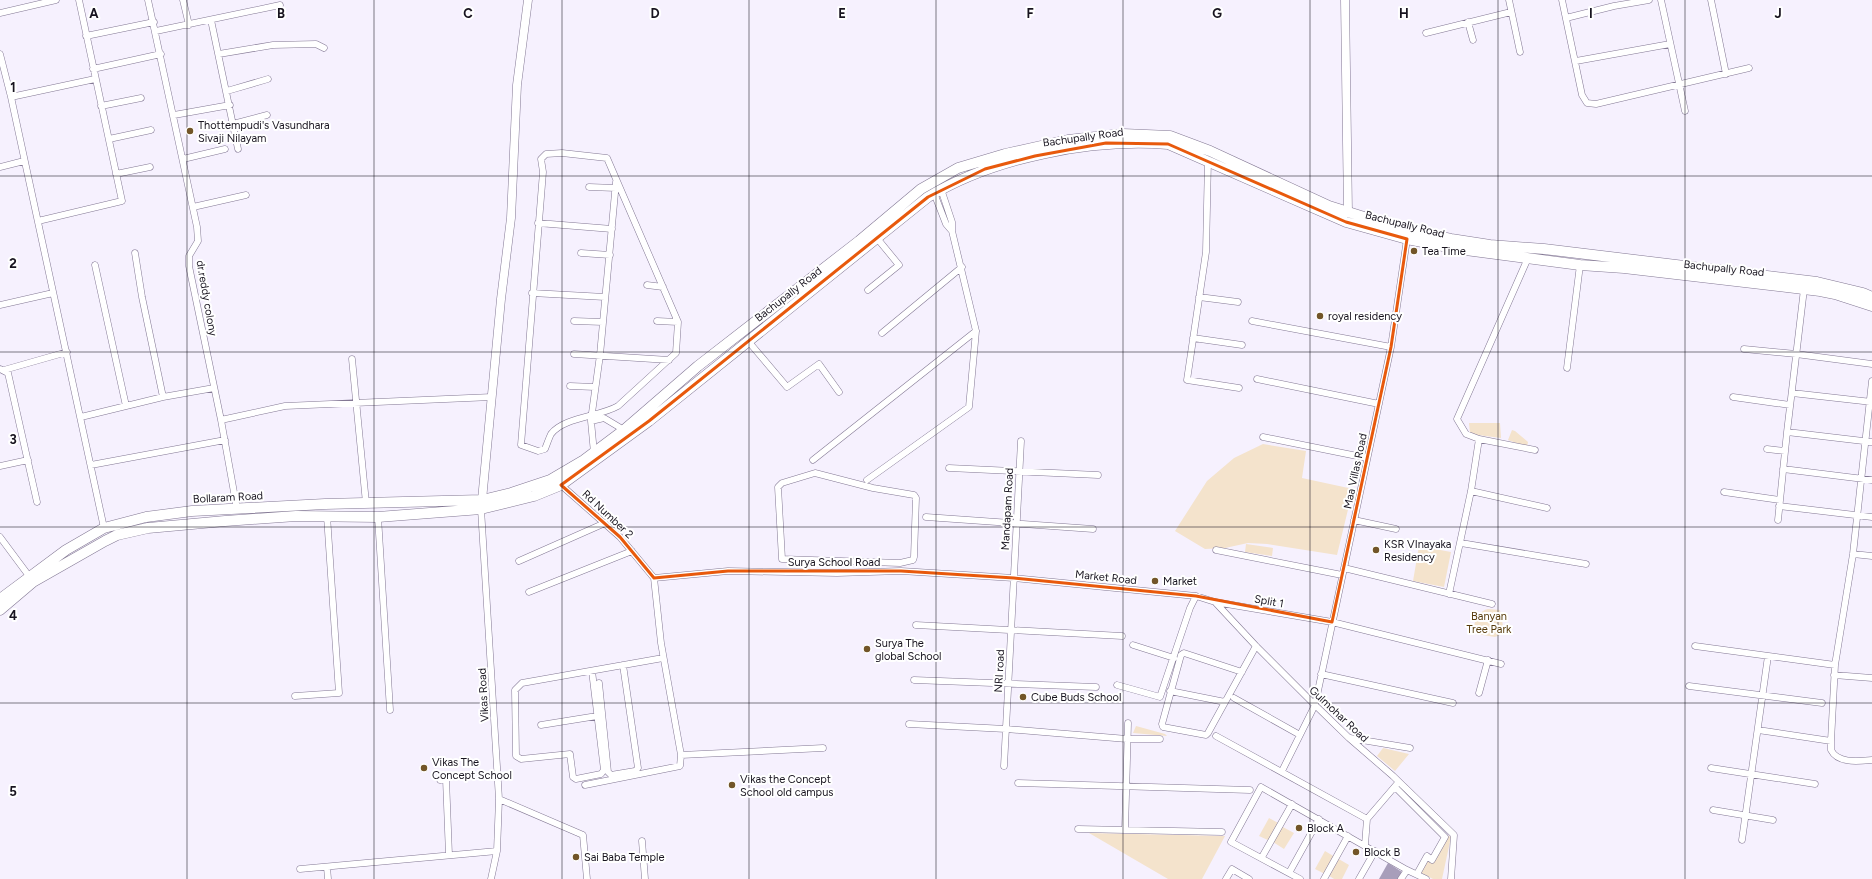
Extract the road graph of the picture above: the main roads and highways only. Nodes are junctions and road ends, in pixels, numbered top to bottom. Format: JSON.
{"nodes":[{"id":1,"x":1872,"y":297,"type":"edge"},
{"id":2,"x":1872,"y":306,"type":"edge"},
{"id":3,"x":660,"y":405,"type":"junction"},
{"id":4,"x":481,"y":504,"type":"junction"},
{"id":5,"x":0,"y":599,"type":"edge"},
{"id":6,"x":0,"y":610,"type":"edge"}],
"edges":[{"from":1,"to":3,"type":"main road","name":"Bachupally Road"},
{"from":2,"to":3,"type":"main road","name":"Bachupally Road"},
{"from":3,"to":4,"type":"main road","name":"Bachupally Road"},
{"from":3,"to":4,"type":"main road","name":"Bachupally Road"},
{"from":4,"to":5,"type":"main road","name":"Bollaram Road"},
{"from":4,"to":6,"type":"main road"}]}
